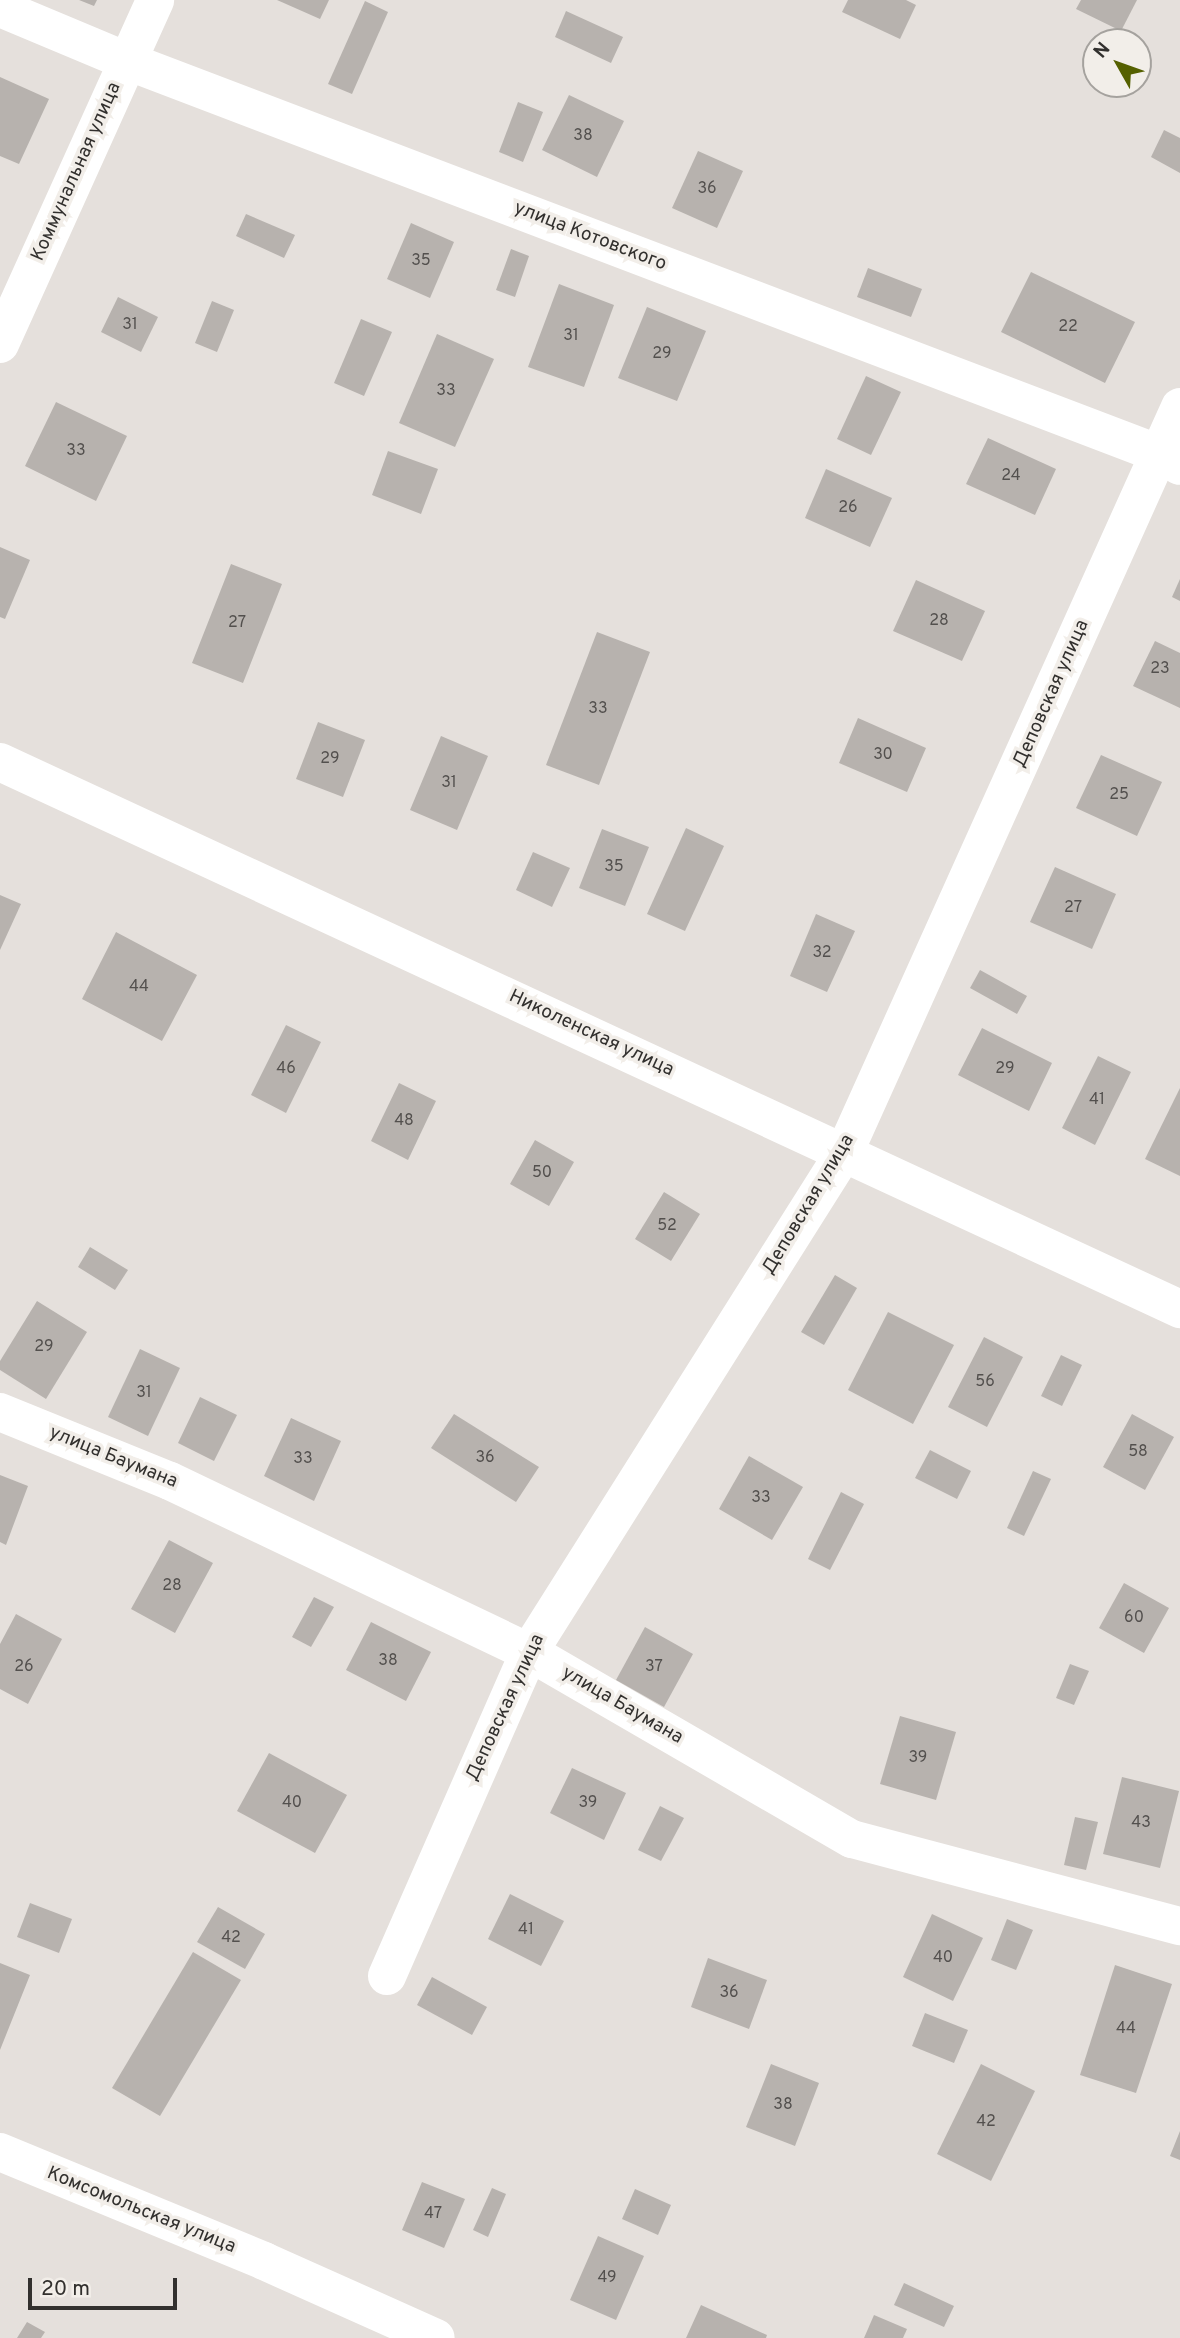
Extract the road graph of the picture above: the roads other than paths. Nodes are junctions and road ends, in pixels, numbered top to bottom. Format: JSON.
{"nodes":[{"id":1,"x":155,"y":0,"type":"edge"},
{"id":2,"x":0,"y":8,"type":"edge"},
{"id":3,"x":127,"y":61,"type":"junction"},
{"id":4,"x":0,"y":344,"type":"edge"},
{"id":5,"x":1180,"y":407,"type":"edge"},
{"id":6,"x":1170,"y":460,"type":"edge"},
{"id":7,"x":0,"y":762,"type":"edge"},
{"id":8,"x":845,"y":1151,"type":"junction"},
{"id":9,"x":1180,"y":1309,"type":"edge"},
{"id":10,"x":0,"y":1412,"type":"edge"},
{"id":11,"x":528,"y":1652,"type":"junction"},
{"id":12,"x":1180,"y":1926,"type":"edge"},
{"id":13,"x":387,"y":1976,"type":"dead end"},
{"id":14,"x":0,"y":2152,"type":"edge"},
{"id":15,"x":436,"y":2338,"type":"edge"}],
"edges":[{"from":1,"to":3,"type":"street","name":"Коммунальная улица"},
{"from":2,"to":3,"type":"street","name":"улица Котовского"},
{"from":3,"to":4,"type":"street","name":"Коммунальная улица"},
{"from":3,"to":6,"type":"street","name":"улица Котовского"},
{"from":5,"to":6,"type":"street","name":"Деповская улица"},
{"from":6,"to":8,"type":"street","name":"Деповская улица"},
{"from":7,"to":8,"type":"street","name":"Николенская улица"},
{"from":8,"to":9,"type":"street","name":"Николенская улица"},
{"from":8,"to":11,"type":"street","name":"Деповская улица"},
{"from":10,"to":11,"type":"street","name":"улица Баумана"},
{"from":11,"to":12,"type":"street","name":"улица Баумана"},
{"from":11,"to":13,"type":"street","name":"Деповская улица"},
{"from":14,"to":15,"type":"street","name":"Комсомольская улица"}]}
